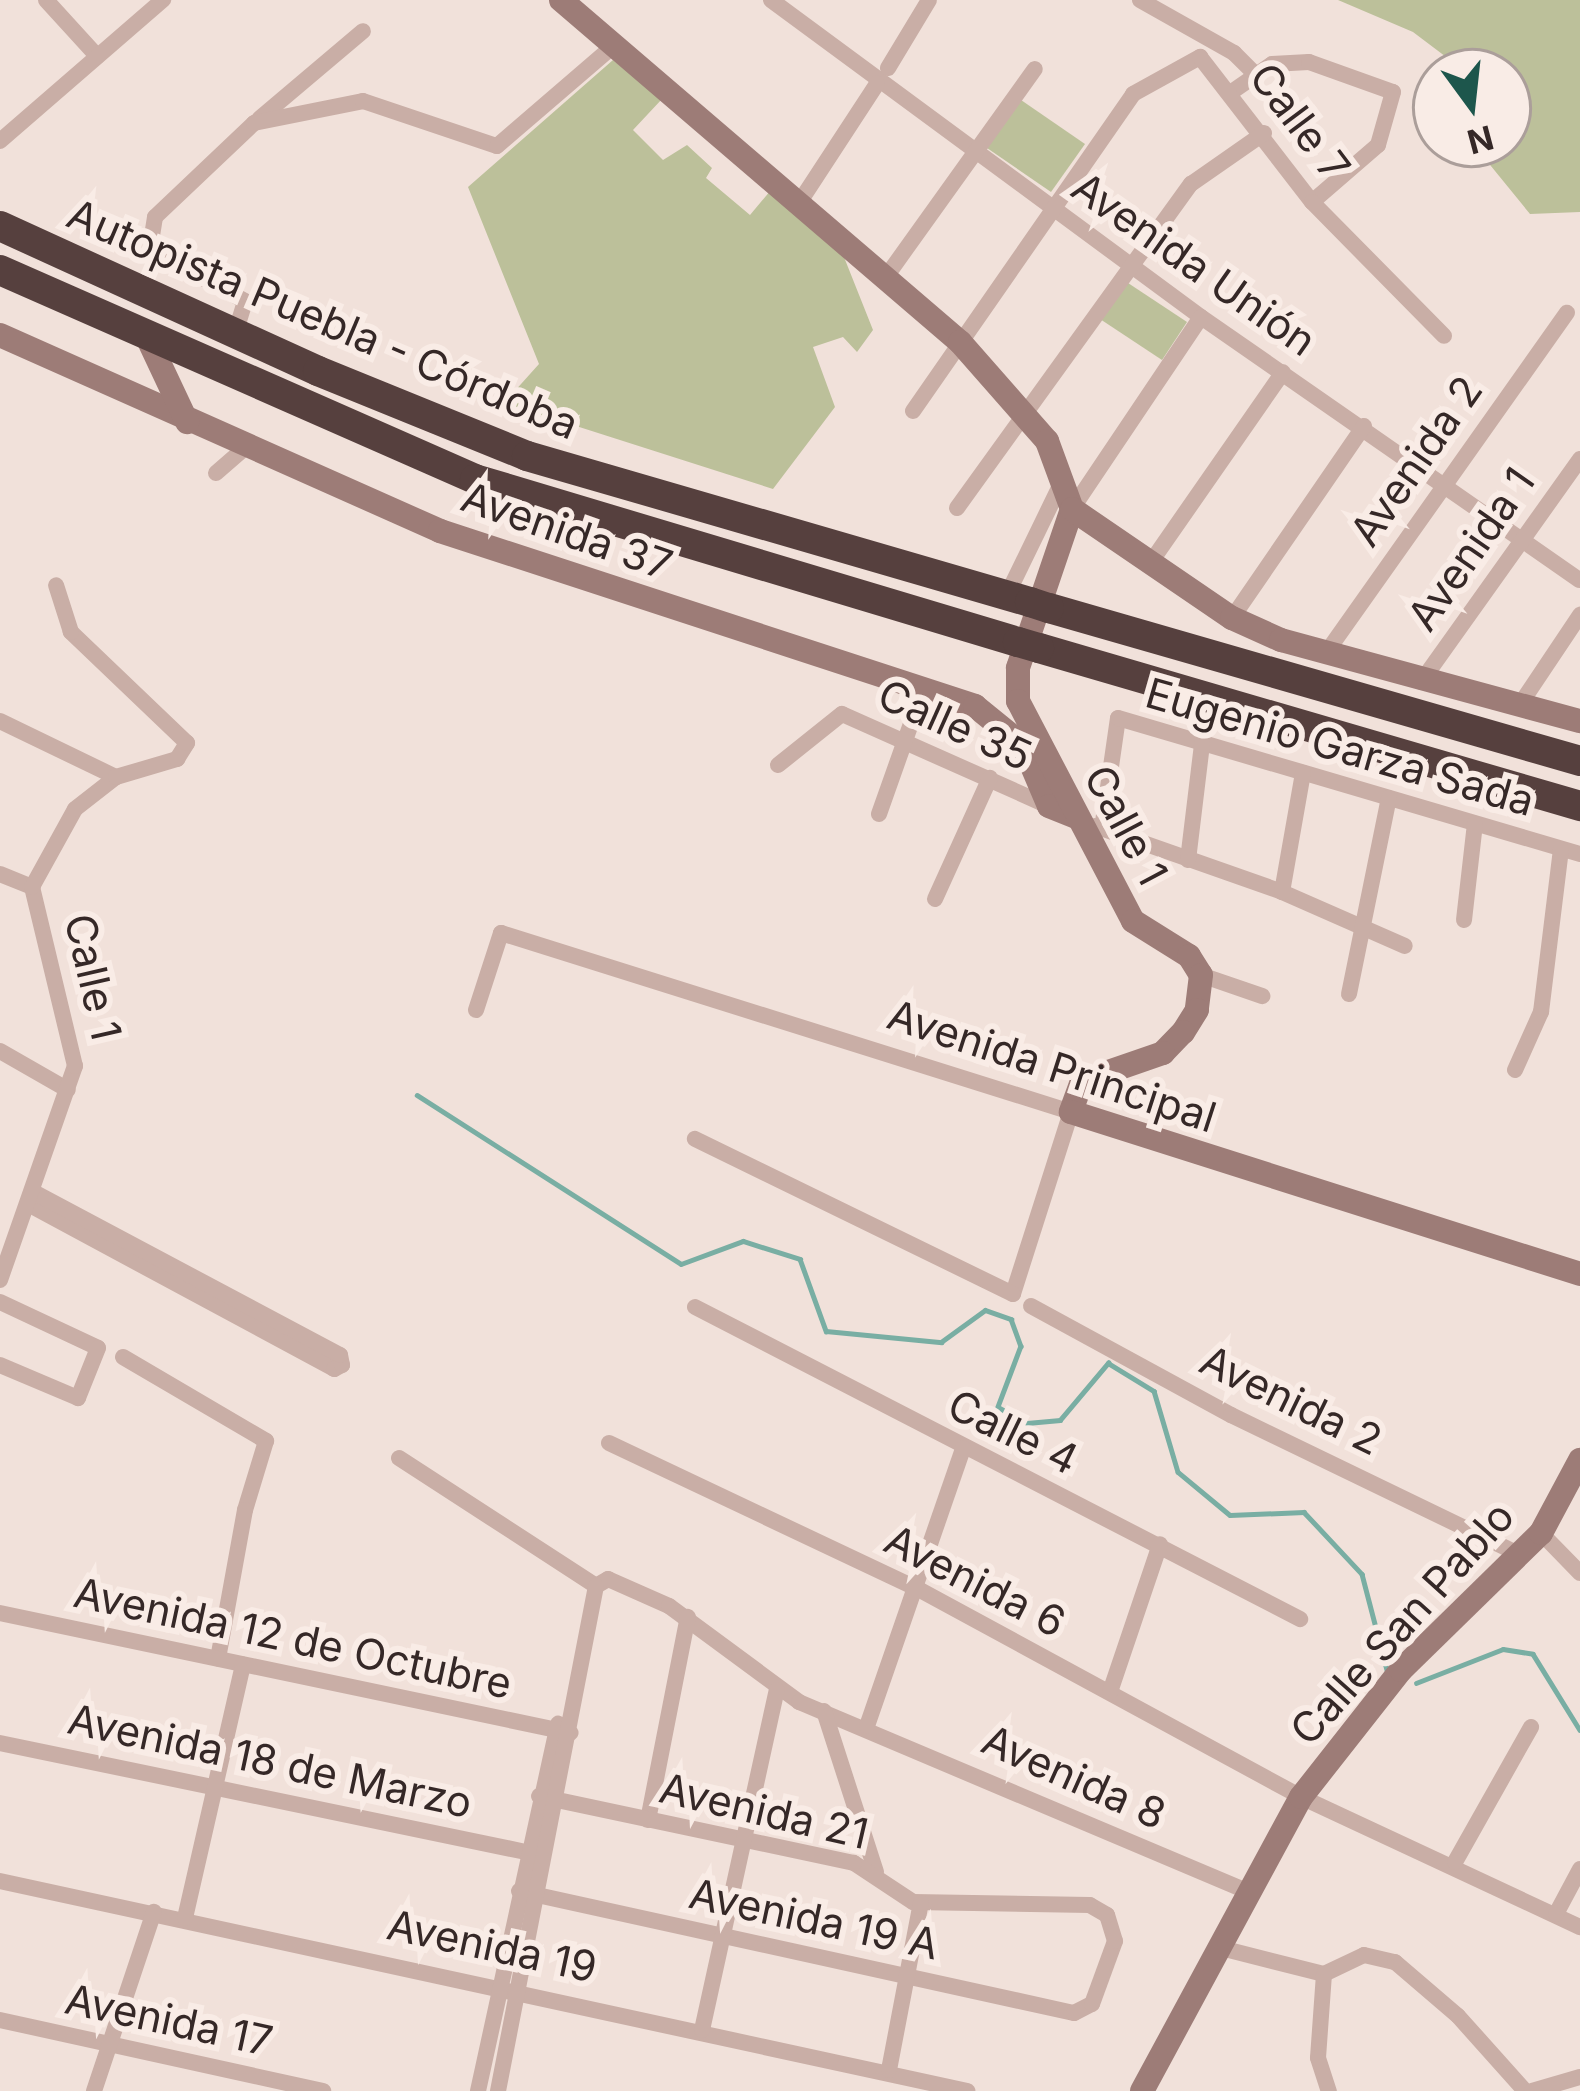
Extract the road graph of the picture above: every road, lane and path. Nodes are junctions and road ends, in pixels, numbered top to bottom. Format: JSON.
{"nodes":[{"id":1,"x":46,"y":0,"type":"edge"},
{"id":2,"x":163,"y":0,"type":"edge"},
{"id":3,"x":561,"y":0,"type":"edge"},
{"id":4,"x":771,"y":0,"type":"edge"},
{"id":5,"x":928,"y":0,"type":"edge"},
{"id":6,"x":1140,"y":0,"type":"edge"},
{"id":7,"x":363,"y":31,"type":"dead end"},
{"id":8,"x":613,"y":47,"type":"junction"},
{"id":9,"x":97,"y":56,"type":"junction"},
{"id":10,"x":888,"y":68,"type":"dead end"},
{"id":11,"x":1035,"y":69,"type":"dead end"},
{"id":12,"x":1256,"y":75,"type":"junction"},
{"id":13,"x":877,"y":84,"type":"junction"},
{"id":14,"x":1233,"y":92,"type":"junction"},
{"id":15,"x":254,"y":123,"type":"junction"},
{"id":16,"x":1264,"y":133,"type":"junction"},
{"id":17,"x":0,"y":141,"type":"edge"},
{"id":18,"x":976,"y":154,"type":"junction"},
{"id":19,"x":802,"y":200,"type":"junction"},
{"id":20,"x":1312,"y":202,"type":"junction"},
{"id":21,"x":1051,"y":208,"type":"junction"},
{"id":22,"x":0,"y":226,"type":"edge"},
{"id":23,"x":1127,"y":263,"type":"junction"},
{"id":24,"x":0,"y":270,"type":"edge"},
{"id":25,"x":888,"y":274,"type":"junction"},
{"id":26,"x":1568,"y":313,"type":"dead end"},
{"id":27,"x":1201,"y":317,"type":"junction"},
{"id":28,"x":235,"y":334,"type":"junction"},
{"id":29,"x":0,"y":335,"type":"edge"},
{"id":30,"x":1444,"y":336,"type":"dead end"},
{"id":31,"x":148,"y":339,"type":"junction"},
{"id":32,"x":960,"y":342,"type":"junction"},
{"id":33,"x":1283,"y":372,"type":"junction"},
{"id":34,"x":913,"y":411,"type":"dead end"},
{"id":35,"x":1026,"y":413,"type":"junction"},
{"id":36,"x":187,"y":422,"type":"junction"},
{"id":37,"x":1364,"y":426,"type":"junction"},
{"id":38,"x":246,"y":447,"type":"junction"},
{"id":39,"x":1580,"y":459,"type":"edge"},
{"id":40,"x":216,"y":473,"type":"dead end"},
{"id":41,"x":1444,"y":480,"type":"junction"},
{"id":42,"x":1061,"y":484,"type":"junction"},
{"id":43,"x":957,"y":508,"type":"dead end"},
{"id":44,"x":1072,"y":509,"type":"junction"},
{"id":45,"x":1522,"y":537,"type":"junction"},
{"id":46,"x":1150,"y":562,"type":"junction"},
{"id":47,"x":1580,"y":580,"type":"edge"},
{"id":48,"x":56,"y":585,"type":"dead end"},
{"id":49,"x":1029,"y":602,"type":"junction"},
{"id":50,"x":1580,"y":615,"type":"edge"},
{"id":51,"x":1232,"y":618,"type":"junction"},
{"id":52,"x":1326,"y":653,"type":"junction"},
{"id":53,"x":1421,"y":682,"type":"junction"},
{"id":54,"x":923,"y":690,"type":"junction"},
{"id":55,"x":1519,"y":706,"type":"junction"},
{"id":56,"x":0,"y":721,"type":"edge"},
{"id":57,"x":1580,"y":721,"type":"edge"},
{"id":58,"x":904,"y":740,"type":"junction"},
{"id":59,"x":1202,"y":744,"type":"junction"},
{"id":60,"x":1580,"y":761,"type":"edge"},
{"id":61,"x":778,"y":766,"type":"dead end"},
{"id":62,"x":1303,"y":773,"type":"junction"},
{"id":63,"x":116,"y":777,"type":"junction"},
{"id":64,"x":990,"y":778,"type":"junction"},
{"id":65,"x":1388,"y":798,"type":"junction"},
{"id":66,"x":1049,"y":806,"type":"junction"},
{"id":67,"x":1580,"y":806,"type":"edge"},
{"id":68,"x":879,"y":814,"type":"dead end"},
{"id":69,"x":1078,"y":818,"type":"junction"},
{"id":70,"x":1475,"y":824,"type":"junction"},
{"id":71,"x":1102,"y":829,"type":"junction"},
{"id":72,"x":1571,"y":851,"type":"edge"},
{"id":73,"x":1188,"y":860,"type":"junction"},
{"id":74,"x":0,"y":874,"type":"edge"},
{"id":75,"x":32,"y":887,"type":"junction"},
{"id":76,"x":1282,"y":892,"type":"junction"},
{"id":77,"x":935,"y":899,"type":"dead end"},
{"id":78,"x":1464,"y":920,"type":"dead end"},
{"id":79,"x":1359,"y":928,"type":"junction"},
{"id":80,"x":1405,"y":946,"type":"dead end"},
{"id":81,"x":1195,"y":966,"type":"junction"},
{"id":82,"x":1349,"y":994,"type":"dead end"},
{"id":83,"x":1262,"y":996,"type":"dead end"},
{"id":84,"x":476,"y":1010,"type":"dead end"},
{"id":85,"x":0,"y":1051,"type":"edge"},
{"id":86,"x":1515,"y":1070,"type":"dead end"},
{"id":87,"x":68,"y":1090,"type":"junction"},
{"id":88,"x":1071,"y":1112,"type":"junction"},
{"id":89,"x":694,"y":1139,"type":"dead end"},
{"id":90,"x":31,"y":1198,"type":"junction"},
{"id":91,"x":2,"y":1267,"type":"edge"},
{"id":92,"x":1580,"y":1274,"type":"edge"},
{"id":93,"x":0,"y":1302,"type":"edge"},
{"id":94,"x":1031,"y":1306,"type":"dead end"},
{"id":95,"x":695,"y":1307,"type":"dead end"},
{"id":96,"x":123,"y":1357,"type":"dead end"},
{"id":97,"x":0,"y":1365,"type":"edge"},
{"id":98,"x":609,"y":1443,"type":"dead end"},
{"id":99,"x":962,"y":1448,"type":"junction"},
{"id":100,"x":400,"y":1458,"type":"dead end"},
{"id":101,"x":1580,"y":1460,"type":"edge"},
{"id":102,"x":1541,"y":1533,"type":"junction"},
{"id":103,"x":1160,"y":1544,"type":"junction"},
{"id":104,"x":1521,"y":1556,"type":"junction"},
{"id":105,"x":1580,"y":1573,"type":"edge"},
{"id":106,"x":596,"y":1586,"type":"junction"},
{"id":107,"x":920,"y":1591,"type":"junction"},
{"id":108,"x":0,"y":1613,"type":"edge"},
{"id":109,"x":688,"y":1617,"type":"junction"},
{"id":110,"x":1300,"y":1619,"type":"dead end"},
{"id":111,"x":218,"y":1659,"type":"junction"},
{"id":112,"x":243,"y":1665,"type":"junction"},
{"id":113,"x":776,"y":1690,"type":"junction"},
{"id":114,"x":1110,"y":1692,"type":"junction"},
{"id":115,"x":824,"y":1711,"type":"junction"},
{"id":116,"x":867,"y":1726,"type":"junction"},
{"id":117,"x":1531,"y":1726,"type":"dead end"},
{"id":118,"x":563,"y":1731,"type":"junction"},
{"id":119,"x":0,"y":1743,"type":"edge"},
{"id":120,"x":216,"y":1784,"type":"junction"},
{"id":121,"x":1301,"y":1797,"type":"junction"},
{"id":122,"x":547,"y":1798,"type":"junction"},
{"id":123,"x":648,"y":1820,"type":"junction"},
{"id":124,"x":740,"y":1840,"type":"junction"},
{"id":125,"x":526,"y":1852,"type":"junction"},
{"id":126,"x":1455,"y":1862,"type":"junction"},
{"id":127,"x":1580,"y":1869,"type":"edge"},
{"id":128,"x":876,"y":1871,"type":"junction"},
{"id":129,"x":0,"y":1881,"type":"edge"},
{"id":130,"x":528,"y":1893,"type":"junction"},
{"id":131,"x":1252,"y":1893,"type":"junction"},
{"id":132,"x":921,"y":1903,"type":"junction"},
{"id":133,"x":154,"y":1912,"type":"junction"},
{"id":134,"x":1556,"y":1914,"type":"junction"},
{"id":135,"x":185,"y":1918,"type":"junction"},
{"id":136,"x":1580,"y":1927,"type":"edge"},
{"id":137,"x":722,"y":1936,"type":"junction"},
{"id":138,"x":1221,"y":1948,"type":"junction"},
{"id":139,"x":1324,"y":1974,"type":"junction"},
{"id":140,"x":909,"y":1976,"type":"junction"},
{"id":141,"x":509,"y":1986,"type":"junction"},
{"id":142,"x":0,"y":2020,"type":"edge"},
{"id":143,"x":702,"y":2030,"type":"junction"},
{"id":144,"x":110,"y":2042,"type":"junction"},
{"id":145,"x":889,"y":2070,"type":"junction"},
{"id":146,"x":1580,"y":2078,"type":"edge"},
{"id":147,"x":947,"y":2088,"type":"edge"},
{"id":148,"x":94,"y":2091,"type":"edge"},
{"id":149,"x":323,"y":2091,"type":"edge"},
{"id":150,"x":478,"y":2091,"type":"edge"},
{"id":151,"x":498,"y":2091,"type":"edge"},
{"id":152,"x":967,"y":2091,"type":"edge"},
{"id":153,"x":1142,"y":2091,"type":"edge"},
{"id":154,"x":1329,"y":2091,"type":"edge"},
{"id":155,"x":1528,"y":2091,"type":"edge"}],
"edges":[{"from":1,"to":9,"type":"street"},
{"from":2,"to":9,"type":"street"},
{"from":3,"to":8,"type":"street"},
{"from":4,"to":13,"type":"street","name":"Avenida Unión"},
{"from":5,"to":10,"type":"street"},
{"from":6,"to":12,"type":"street"},
{"from":7,"to":15,"type":"street"},
{"from":8,"to":15,"type":"street"},
{"from":8,"to":19,"type":"street"},
{"from":9,"to":17,"type":"street"},
{"from":11,"to":18,"type":"street"},
{"from":12,"to":14,"type":"street"},
{"from":12,"to":20,"type":"street"},
{"from":13,"to":18,"type":"street","name":"Avenida Unión"},
{"from":13,"to":19,"type":"street"},
{"from":14,"to":16,"type":"street","name":"Calle 7"},
{"from":14,"to":21,"type":"street","name":"Calle 7"},
{"from":15,"to":28,"type":"street"},
{"from":16,"to":20,"type":"street","name":"Calle 7"},
{"from":16,"to":23,"type":"street"},
{"from":18,"to":21,"type":"street","name":"Avenida Unión"},
{"from":18,"to":25,"type":"street"},
{"from":19,"to":25,"type":"street"},
{"from":20,"to":30,"type":"street","name":"Calle 7"},
{"from":21,"to":23,"type":"street","name":"Avenida Unión"},
{"from":21,"to":32,"type":"street"},
{"from":22,"to":28,"type":"highway","name":"Autopista Puebla - Córdoba"},
{"from":23,"to":27,"type":"street","name":"Avenida Unión"},
{"from":23,"to":35,"type":"street"},
{"from":24,"to":31,"type":"highway","name":"Autopista Puebla - Córdoba"},
{"from":25,"to":32,"type":"street"},
{"from":26,"to":41,"type":"street","name":"Avenida 2"},
{"from":27,"to":33,"type":"street","name":"Avenida Unión"},
{"from":27,"to":44,"type":"street"},
{"from":28,"to":49,"type":"highway","name":"Autopista Puebla - Córdoba"},
{"from":29,"to":36,"type":"street","name":"Avenida 37"},
{"from":31,"to":36,"type":"street"},
{"from":31,"to":67,"type":"highway","name":"Autopista Puebla - Córdoba"},
{"from":32,"to":34,"type":"street"},
{"from":32,"to":35,"type":"street"},
{"from":33,"to":37,"type":"street","name":"Avenida Unión"},
{"from":33,"to":46,"type":"street"},
{"from":35,"to":42,"type":"street"},
{"from":35,"to":43,"type":"street"},
{"from":36,"to":38,"type":"street","name":"Avenida 37"},
{"from":37,"to":41,"type":"street","name":"Avenida Unión"},
{"from":37,"to":51,"type":"street"},
{"from":38,"to":40,"type":"street"},
{"from":38,"to":54,"type":"street","name":"Avenida 37"},
{"from":39,"to":45,"type":"street","name":"Avenida 1"},
{"from":41,"to":45,"type":"street","name":"Avenida Unión"},
{"from":41,"to":52,"type":"street","name":"Avenida 2"},
{"from":42,"to":44,"type":"street"},
{"from":42,"to":49,"type":"street"},
{"from":44,"to":46,"type":"street"},
{"from":44,"to":69,"type":"street","name":"Calle 1"},
{"from":45,"to":47,"type":"street","name":"Avenida Unión"},
{"from":45,"to":53,"type":"street","name":"Avenida 1"},
{"from":46,"to":51,"type":"street"},
{"from":48,"to":63,"type":"street","name":"Calle 1"},
{"from":49,"to":60,"type":"highway","name":"Autopista Puebla - Córdoba"},
{"from":50,"to":55,"type":"street"},
{"from":51,"to":52,"type":"street"},
{"from":52,"to":53,"type":"street"},
{"from":53,"to":55,"type":"street"},
{"from":54,"to":58,"type":"street"},
{"from":54,"to":66,"type":"street","name":"Avenida 37"},
{"from":55,"to":57,"type":"street"},
{"from":56,"to":63,"type":"street"},
{"from":58,"to":61,"type":"street","name":"Calle 35"},
{"from":58,"to":64,"type":"street","name":"Calle 35"},
{"from":58,"to":68,"type":"street"},
{"from":59,"to":62,"type":"street","name":"Eugenio Garza Sada"},
{"from":59,"to":71,"type":"street","name":"Eugenio Garza Sada"},
{"from":59,"to":73,"type":"street"},
{"from":62,"to":65,"type":"street","name":"Eugenio Garza Sada"},
{"from":62,"to":76,"type":"street"},
{"from":63,"to":75,"type":"street","name":"Calle 1"},
{"from":64,"to":66,"type":"street","name":"Calle 35"},
{"from":64,"to":77,"type":"street"},
{"from":65,"to":70,"type":"street","name":"Eugenio Garza Sada"},
{"from":65,"to":79,"type":"street"},
{"from":66,"to":69,"type":"street"},
{"from":69,"to":71,"type":"street"},
{"from":69,"to":81,"type":"street","name":"Calle 1"},
{"from":70,"to":72,"type":"street","name":"Eugenio Garza Sada"},
{"from":70,"to":78,"type":"street"},
{"from":71,"to":73,"type":"street"},
{"from":72,"to":86,"type":"street"},
{"from":73,"to":76,"type":"street"},
{"from":74,"to":75,"type":"street"},
{"from":75,"to":87,"type":"street","name":"Calle 1"},
{"from":76,"to":79,"type":"street"},
{"from":79,"to":80,"type":"street"},
{"from":79,"to":82,"type":"street"},
{"from":81,"to":83,"type":"street"},
{"from":81,"to":88,"type":"street"},
{"from":84,"to":88,"type":"street","name":"Avenida Principal"},
{"from":85,"to":87,"type":"street"},
{"from":87,"to":90,"type":"street"},
{"from":88,"to":89,"type":"street"},
{"from":88,"to":92,"type":"street","name":"Avenida Principal"},
{"from":90,"to":90,"type":"street"},
{"from":90,"to":91,"type":"street"},
{"from":93,"to":97,"type":"street"},
{"from":94,"to":104,"type":"street","name":"Avenida 2"},
{"from":95,"to":99,"type":"street","name":"Calle 4"},
{"from":96,"to":111,"type":"street"},
{"from":98,"to":107,"type":"street","name":"Avenida 6"},
{"from":99,"to":103,"type":"street","name":"Calle 4"},
{"from":99,"to":107,"type":"street"},
{"from":100,"to":106,"type":"street"},
{"from":101,"to":102,"type":"street","name":"Calle San Pablo"},
{"from":102,"to":104,"type":"street","name":"Calle San Pablo"},
{"from":102,"to":105,"type":"street"},
{"from":103,"to":110,"type":"street","name":"Calle 4"},
{"from":103,"to":114,"type":"street"},
{"from":104,"to":121,"type":"street","name":"Calle San Pablo"},
{"from":106,"to":109,"type":"street","name":"Avenida 8"},
{"from":106,"to":118,"type":"street"},
{"from":107,"to":114,"type":"street","name":"Avenida 6"},
{"from":107,"to":116,"type":"street"},
{"from":108,"to":111,"type":"street","name":"Avenida 12 de Octubre"},
{"from":109,"to":113,"type":"street","name":"Avenida 8"},
{"from":109,"to":123,"type":"street"},
{"from":111,"to":112,"type":"street","name":"Avenida 12 de Octubre"},
{"from":112,"to":118,"type":"street","name":"Avenida 12 de Octubre"},
{"from":112,"to":120,"type":"street"},
{"from":113,"to":115,"type":"street","name":"Avenida 8"},
{"from":113,"to":124,"type":"street"},
{"from":114,"to":121,"type":"street","name":"Avenida 6"},
{"from":115,"to":116,"type":"street","name":"Avenida 8"},
{"from":115,"to":128,"type":"street"},
{"from":116,"to":131,"type":"street","name":"Avenida 8"},
{"from":117,"to":126,"type":"street"},
{"from":118,"to":122,"type":"street"},
{"from":119,"to":120,"type":"street","name":"Avenida 18 de Marzo"},
{"from":120,"to":125,"type":"street","name":"Avenida 18 de Marzo"},
{"from":120,"to":135,"type":"street"},
{"from":121,"to":126,"type":"street","name":"Avenida 6"},
{"from":121,"to":131,"type":"street","name":"Calle San Pablo"},
{"from":122,"to":123,"type":"street","name":"Avenida 21"},
{"from":122,"to":125,"type":"street"},
{"from":122,"to":130,"type":"street"},
{"from":123,"to":124,"type":"street","name":"Avenida 21"},
{"from":124,"to":128,"type":"street","name":"Avenida 21"},
{"from":124,"to":137,"type":"street"},
{"from":125,"to":130,"type":"street"},
{"from":126,"to":134,"type":"street","name":"Avenida 6"},
{"from":127,"to":134,"type":"street"},
{"from":128,"to":132,"type":"street","name":"Avenida 21"},
{"from":129,"to":133,"type":"street","name":"Avenida 19"},
{"from":130,"to":137,"type":"street","name":"Avenida 19 A"},
{"from":130,"to":141,"type":"street"},
{"from":131,"to":138,"type":"street","name":"Calle San Pablo"},
{"from":132,"to":140,"type":"street"},
{"from":132,"to":140,"type":"street","name":"Avenida 19 A"},
{"from":133,"to":135,"type":"street","name":"Avenida 19"},
{"from":133,"to":144,"type":"street"},
{"from":134,"to":136,"type":"street","name":"Avenida 6"},
{"from":135,"to":141,"type":"street","name":"Avenida 19"},
{"from":137,"to":140,"type":"street","name":"Avenida 19 A"},
{"from":137,"to":143,"type":"street"},
{"from":138,"to":139,"type":"street"},
{"from":138,"to":153,"type":"street","name":"Calle San Pablo"},
{"from":139,"to":154,"type":"street"},
{"from":139,"to":155,"type":"street"},
{"from":140,"to":145,"type":"street"},
{"from":141,"to":143,"type":"street","name":"Avenida 19"},
{"from":141,"to":150,"type":"street"},
{"from":141,"to":151,"type":"street"},
{"from":142,"to":144,"type":"street","name":"Avenida 17"},
{"from":143,"to":145,"type":"street","name":"Avenida 19"},
{"from":144,"to":148,"type":"street"},
{"from":144,"to":149,"type":"street","name":"Avenida 17"},
{"from":145,"to":147,"type":"street","name":"Avenida 19"},
{"from":146,"to":155,"type":"street"},
{"from":147,"to":152,"type":"street","name":"Avenida 19"}]}
